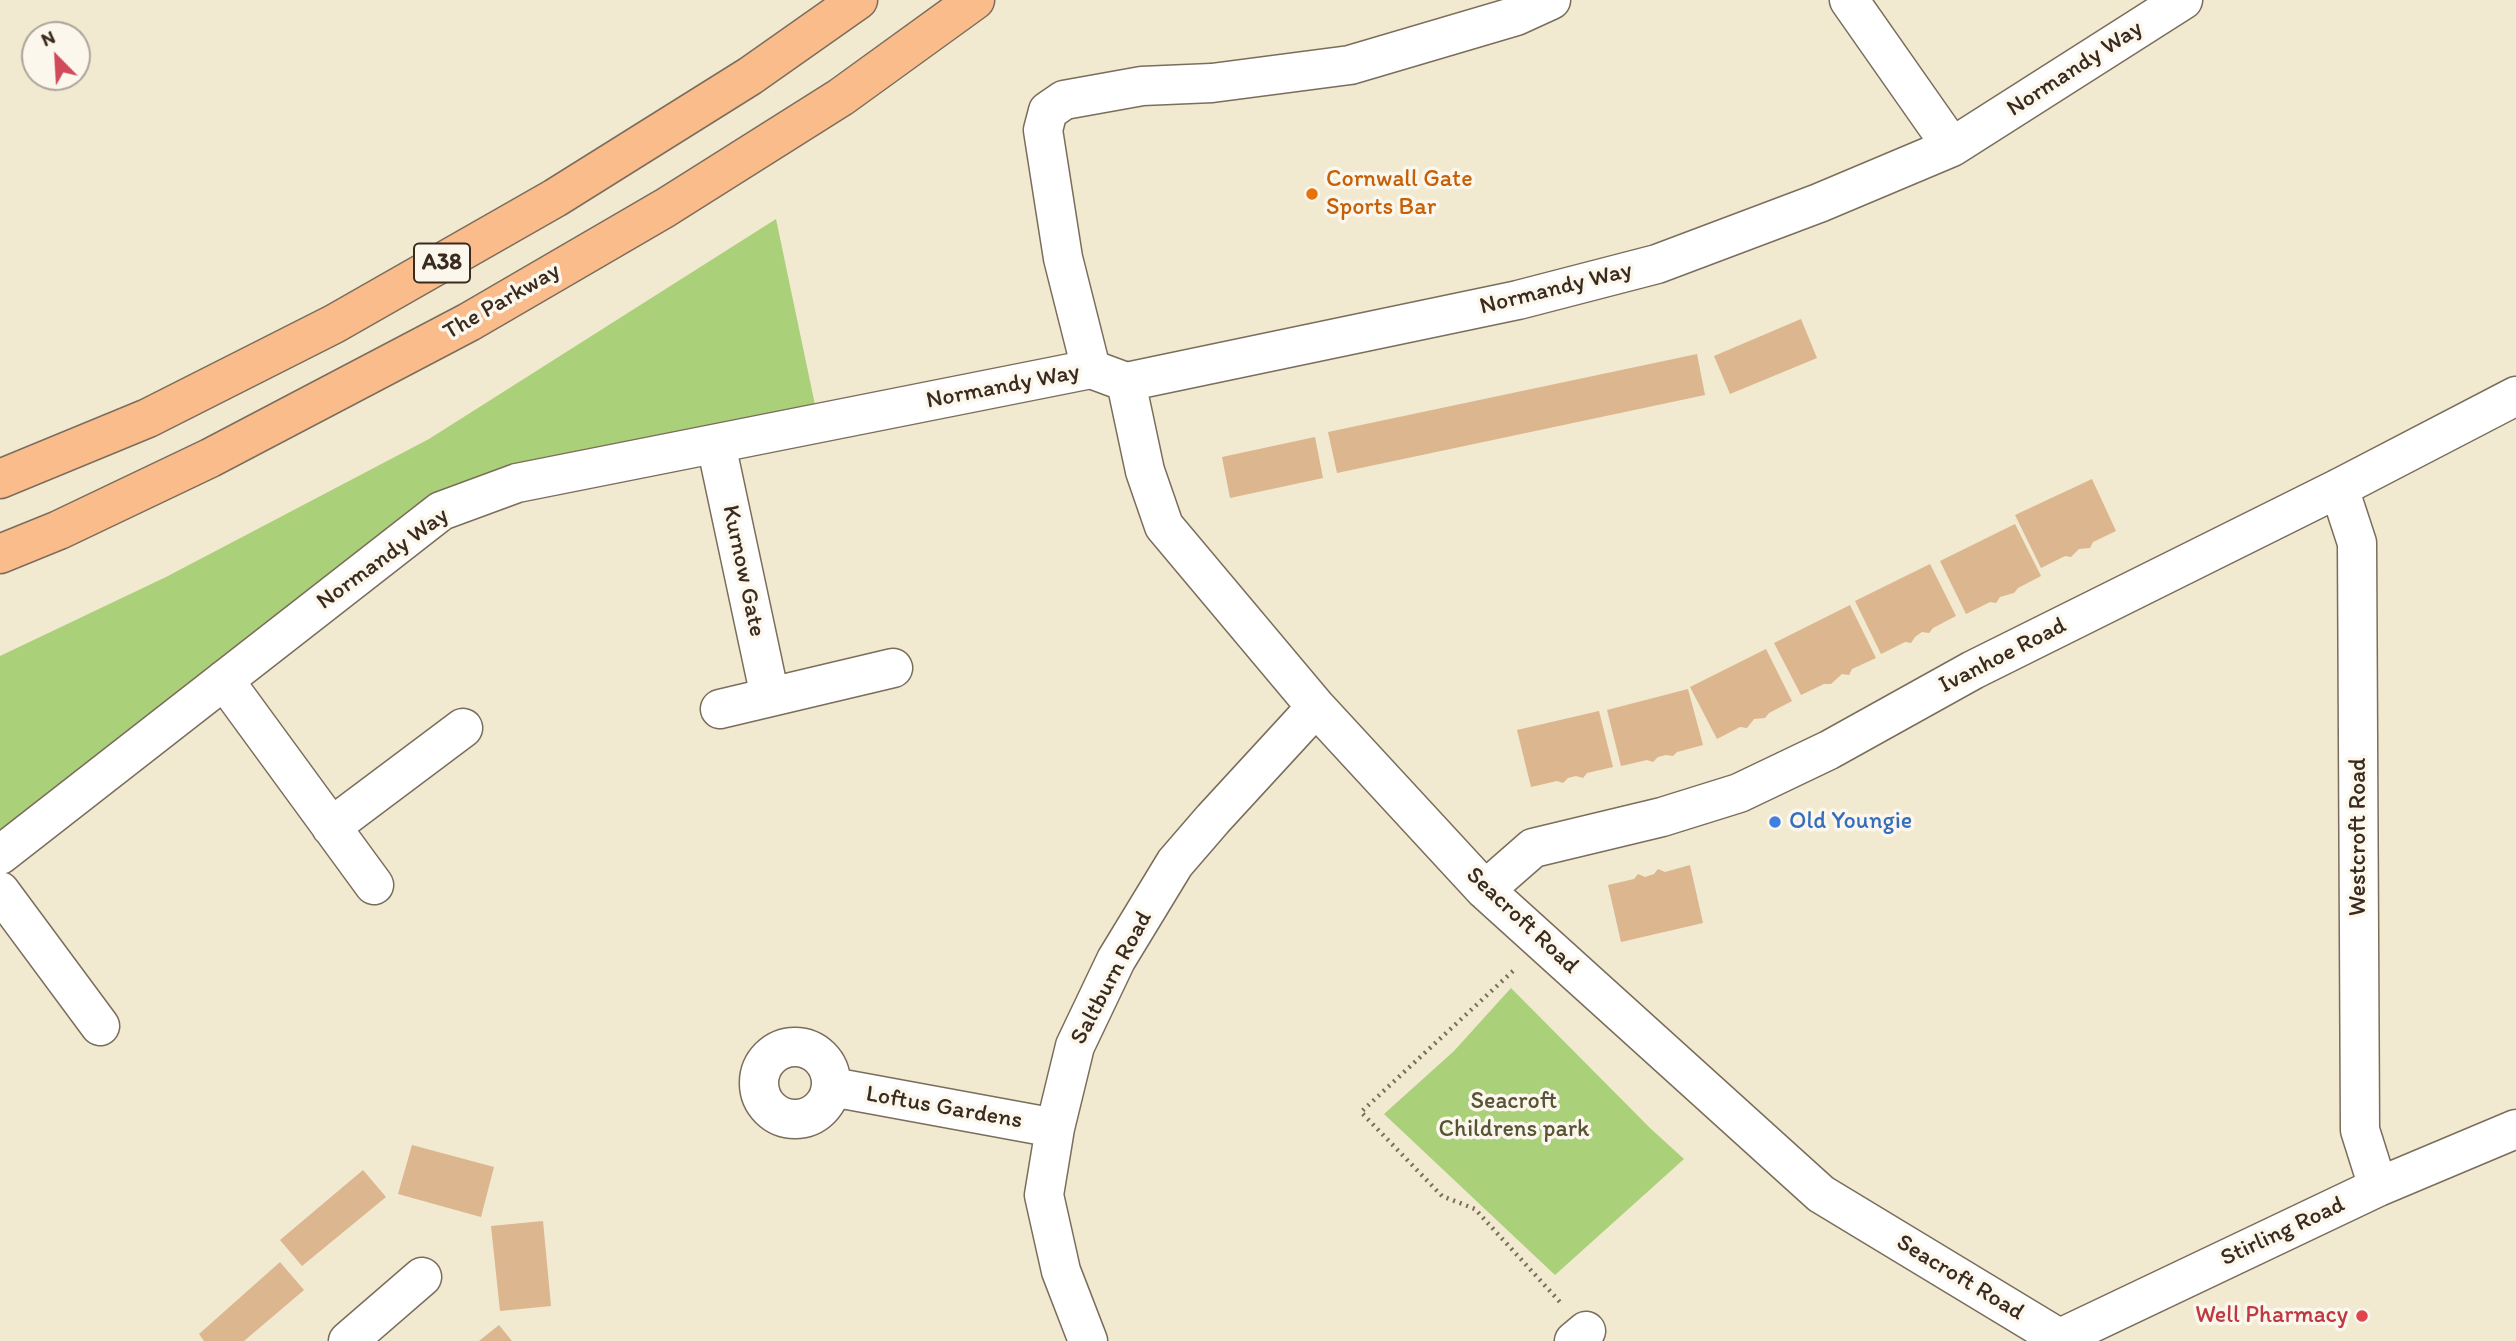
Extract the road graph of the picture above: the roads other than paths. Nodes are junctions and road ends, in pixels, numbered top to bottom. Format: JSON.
{"nodes":[{"id":1,"x":858,"y":0,"type":"edge"},
{"id":2,"x":975,"y":0,"type":"edge"},
{"id":3,"x":1551,"y":0,"type":"edge"},
{"id":4,"x":1849,"y":0,"type":"edge"},
{"id":5,"x":2183,"y":0,"type":"edge"},
{"id":6,"x":1952,"y":147,"type":"junction"},
{"id":7,"x":1109,"y":376,"type":"junction"},
{"id":8,"x":2516,"y":396,"type":"edge"},
{"id":9,"x":716,"y":444,"type":"junction"},
{"id":10,"x":0,"y":479,"type":"edge"},
{"id":11,"x":2339,"y":488,"type":"junction"},
{"id":12,"x":0,"y":554,"type":"edge"},
{"id":13,"x":893,"y":668,"type":"dead end"},
{"id":14,"x":225,"y":680,"type":"junction"},
{"id":15,"x":770,"y":697,"type":"junction"},
{"id":16,"x":1316,"y":707,"type":"junction"},
{"id":17,"x":720,"y":709,"type":"dead end"},
{"id":18,"x":463,"y":728,"type":"dead end"},
{"id":19,"x":331,"y":827,"type":"junction"},
{"id":20,"x":0,"y":855,"type":"edge"},
{"id":21,"x":374,"y":885,"type":"dead end"},
{"id":22,"x":1485,"y":890,"type":"junction"},
{"id":23,"x":0,"y":891,"type":"edge"},
{"id":24,"x":100,"y":1026,"type":"dead end"},
{"id":25,"x":832,"y":1087,"type":"dead end"},
{"id":26,"x":1055,"y":1128,"type":"junction"},
{"id":27,"x":2516,"y":1129,"type":"edge"},
{"id":28,"x":2378,"y":1187,"type":"junction"},
{"id":29,"x":422,"y":1277,"type":"dead end"},
{"id":30,"x":2057,"y":1339,"type":"edge"},
{"id":31,"x":348,"y":1341,"type":"edge"},
{"id":32,"x":1088,"y":1341,"type":"edge"}],
"edges":[{"from":1,"to":10,"type":"highway","number":"A38"},
{"from":2,"to":12,"type":"highway","name":"The Parkway","number":"A38"},
{"from":3,"to":7,"type":"street","name":"Seacroft Road"},
{"from":4,"to":6,"type":"street"},
{"from":5,"to":6,"type":"street","name":"Normandy Way"},
{"from":6,"to":7,"type":"street","name":"Normandy Way"},
{"from":7,"to":9,"type":"street","name":"Normandy Way"},
{"from":7,"to":16,"type":"street","name":"Seacroft Road"},
{"from":8,"to":11,"type":"street","name":"Ivanhoe Road"},
{"from":9,"to":14,"type":"street","name":"Normandy Way"},
{"from":9,"to":15,"type":"street","name":"Kurnow Gate"},
{"from":11,"to":22,"type":"street","name":"Ivanhoe Road"},
{"from":11,"to":28,"type":"street","name":"Westcroft Road"},
{"from":13,"to":15,"type":"street"},
{"from":14,"to":19,"type":"street"},
{"from":14,"to":20,"type":"street","name":"Normandy Way"},
{"from":15,"to":17,"type":"street"},
{"from":16,"to":22,"type":"street","name":"Seacroft Road"},
{"from":16,"to":26,"type":"street","name":"Saltburn Road"},
{"from":18,"to":19,"type":"street"},
{"from":19,"to":21,"type":"street"},
{"from":22,"to":30,"type":"street","name":"Seacroft Road"},
{"from":23,"to":24,"type":"street"},
{"from":25,"to":26,"type":"street","name":"Loftus Gardens"},
{"from":26,"to":32,"type":"street","name":"Saltburn Road"},
{"from":27,"to":28,"type":"street","name":"Stirling Road"},
{"from":28,"to":30,"type":"street","name":"Stirling Road"},
{"from":29,"to":31,"type":"street"}]}
